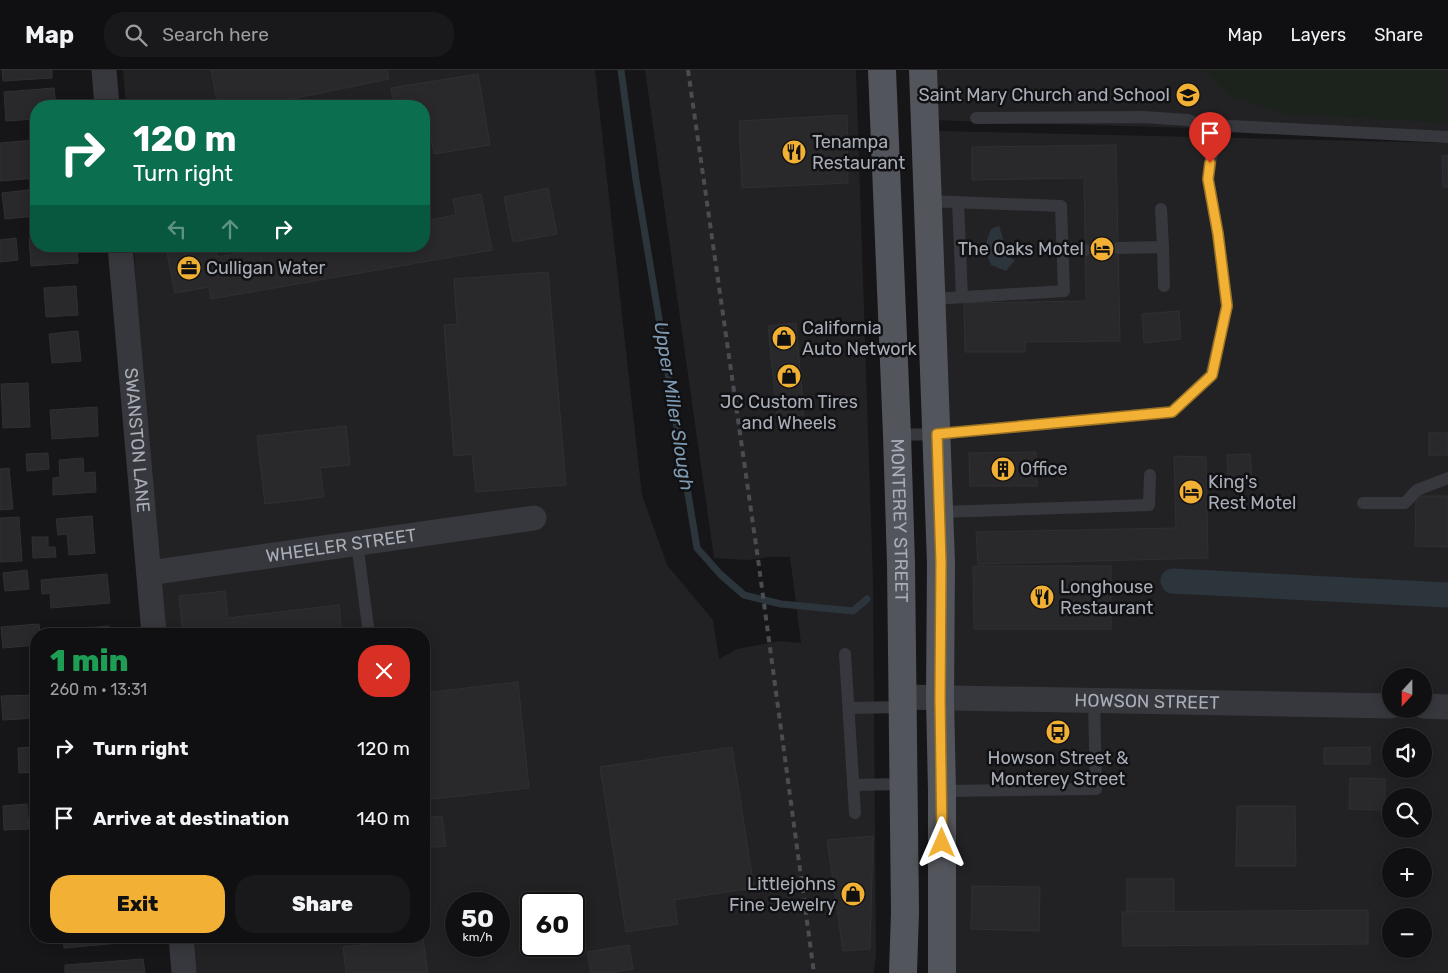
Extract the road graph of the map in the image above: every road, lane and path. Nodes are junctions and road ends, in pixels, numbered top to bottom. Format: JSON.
{"nodes":[{"id":1,"x":104,"y":70,"type":"edge"},
{"id":2,"x":882,"y":70,"type":"edge"},
{"id":3,"x":923,"y":70,"type":"edge"},
{"id":4,"x":106,"y":100,"type":"edge"},
{"id":5,"x":976,"y":118,"type":"dead end"},
{"id":6,"x":1215,"y":132,"type":"junction"},
{"id":7,"x":1448,"y":137,"type":"edge"},
{"id":8,"x":928,"y":201,"type":"junction"},
{"id":9,"x":958,"y":202,"type":"junction"},
{"id":10,"x":1161,"y":209,"type":"dead end"},
{"id":11,"x":1163,"y":247,"type":"junction"},
{"id":12,"x":1118,"y":248,"type":"dead end"},
{"id":13,"x":1062,"y":249,"type":"junction"},
{"id":14,"x":1085,"y":250,"type":"dead end"},
{"id":15,"x":121,"y":252,"type":"edge"},
{"id":16,"x":1164,"y":286,"type":"dead end"},
{"id":17,"x":962,"y":297,"type":"junction"},
{"id":18,"x":932,"y":298,"type":"junction"},
{"id":19,"x":937,"y":434,"type":"junction"},
{"id":20,"x":897,"y":435,"type":"junction"},
{"id":21,"x":1150,"y":475,"type":"dead end"},
{"id":22,"x":1448,"y":478,"type":"edge"},
{"id":23,"x":1363,"y":503,"type":"dead end"},
{"id":24,"x":940,"y":512,"type":"junction"},
{"id":25,"x":534,"y":518,"type":"dead end"},
{"id":26,"x":357,"y":543,"type":"junction"},
{"id":27,"x":149,"y":574,"type":"junction"},
{"id":28,"x":154,"y":628,"type":"edge"},
{"id":29,"x":368,"y":628,"type":"edge"},
{"id":30,"x":845,"y":654,"type":"dead end"},
{"id":31,"x":940,"y":698,"type":"junction"},
{"id":32,"x":1094,"y":700,"type":"junction"},
{"id":33,"x":902,"y":702,"type":"junction"},
{"id":34,"x":1382,"y":706,"type":"edge"},
{"id":35,"x":1432,"y":706,"type":"edge"},
{"id":36,"x":1448,"y":707,"type":"edge"},
{"id":37,"x":848,"y":708,"type":"junction"},
{"id":38,"x":903,"y":784,"type":"junction"},
{"id":39,"x":853,"y":785,"type":"junction"},
{"id":40,"x":942,"y":791,"type":"junction"},
{"id":41,"x":855,"y":813,"type":"dead end"},
{"id":42,"x":182,"y":943,"type":"edge"},
{"id":43,"x":184,"y":973,"type":"edge"},
{"id":44,"x":903,"y":973,"type":"edge"},
{"id":45,"x":942,"y":973,"type":"edge"}],
"edges":[{"from":1,"to":4,"type":"street"},
{"from":2,"to":20,"type":"main road","name":"MONTEREY STREET"},
{"from":3,"to":8,"type":"main road"},
{"from":5,"to":6,"type":"lane"},
{"from":6,"to":7,"type":"lane"},
{"from":6,"to":19,"type":"lane"},
{"from":8,"to":9,"type":"lane"},
{"from":8,"to":18,"type":"main road"},
{"from":9,"to":13,"type":"lane"},
{"from":9,"to":17,"type":"lane"},
{"from":10,"to":11,"type":"lane"},
{"from":11,"to":12,"type":"lane"},
{"from":11,"to":16,"type":"lane"},
{"from":13,"to":14,"type":"lane"},
{"from":13,"to":17,"type":"lane"},
{"from":15,"to":27,"type":"street","name":"SWANSTON LANE"},
{"from":17,"to":18,"type":"lane"},
{"from":18,"to":19,"type":"main road"},
{"from":19,"to":20,"type":"lane"},
{"from":19,"to":24,"type":"main road"},
{"from":20,"to":33,"type":"main road","name":"MONTEREY STREET"},
{"from":21,"to":24,"type":"lane"},
{"from":22,"to":23,"type":"lane"},
{"from":24,"to":31,"type":"main road"},
{"from":25,"to":26,"type":"street","name":"WHEELER STREET"},
{"from":26,"to":27,"type":"street","name":"WHEELER STREET"},
{"from":26,"to":29,"type":"lane"},
{"from":27,"to":28,"type":"street","name":"SWANSTON LANE"},
{"from":30,"to":37,"type":"lane"},
{"from":31,"to":32,"type":"street","name":"HOWSON STREET"},
{"from":31,"to":33,"type":"street","name":"HOWSON STREET"},
{"from":31,"to":40,"type":"main road"},
{"from":32,"to":34,"type":"street","name":"HOWSON STREET"},
{"from":32,"to":40,"type":"lane"},
{"from":33,"to":37,"type":"lane"},
{"from":33,"to":38,"type":"main road","name":"MONTEREY STREET"},
{"from":35,"to":36,"type":"street"},
{"from":37,"to":39,"type":"lane"},
{"from":38,"to":39,"type":"lane"},
{"from":38,"to":44,"type":"main road","name":"MONTEREY STREET"},
{"from":39,"to":41,"type":"lane"},
{"from":40,"to":45,"type":"main road"},
{"from":42,"to":43,"type":"street"}]}
